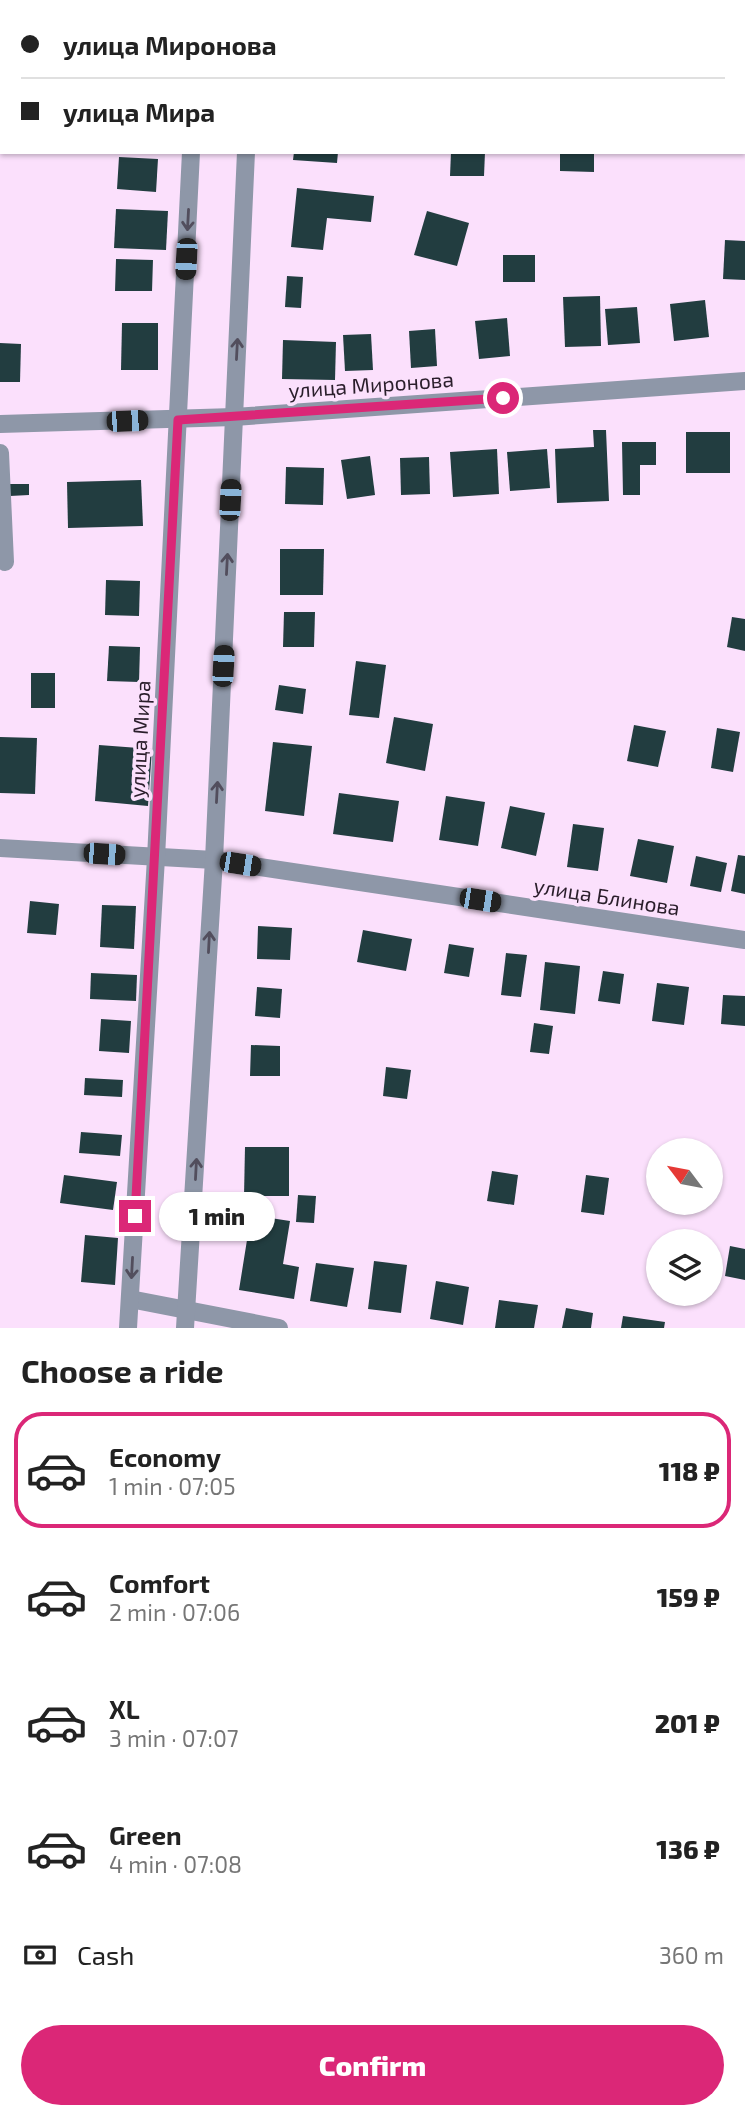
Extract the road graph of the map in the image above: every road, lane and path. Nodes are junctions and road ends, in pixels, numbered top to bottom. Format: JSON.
{"nodes":[{"id":1,"x":191,"y":154,"type":"edge"},
{"id":2,"x":246,"y":154,"type":"edge"},
{"id":3,"x":745,"y":381,"type":"edge"},
{"id":4,"x":234,"y":417,"type":"junction"},
{"id":5,"x":178,"y":420,"type":"junction"},
{"id":6,"x":0,"y":424,"type":"edge"},
{"id":7,"x":0,"y":453,"type":"edge"},
{"id":8,"x":5,"y":562,"type":"dead end"},
{"id":9,"x":0,"y":848,"type":"edge"},
{"id":10,"x":156,"y":858,"type":"junction"},
{"id":11,"x":214,"y":860,"type":"junction"},
{"id":12,"x":745,"y":940,"type":"edge"},
{"id":13,"x":130,"y":1299,"type":"junction"},
{"id":14,"x":186,"y":1319,"type":"edge"},
{"id":15,"x":128,"y":1328,"type":"edge"},
{"id":16,"x":279,"y":1328,"type":"edge"}],
"edges":[{"from":1,"to":5,"type":"street","name":"улица Мира","one_way":true},
{"from":4,"to":2,"type":"street","one_way":true},
{"from":3,"to":4,"type":"street","name":"улица Миронова"},
{"from":4,"to":5,"type":"street","name":"улица Миронова"},
{"from":11,"to":4,"type":"street","one_way":true},
{"from":5,"to":6,"type":"street","name":"улица Миронова"},
{"from":5,"to":10,"type":"street","name":"улица Мира"},
{"from":7,"to":8,"type":"street"},
{"from":9,"to":10,"type":"street"},
{"from":10,"to":11,"type":"street","name":"улица Блинова"},
{"from":10,"to":13,"type":"street","name":"улица Мира","one_way":true},
{"from":11,"to":12,"type":"street","name":"улица Блинова"},
{"from":14,"to":11,"type":"street","one_way":true},
{"from":13,"to":14,"type":"street"},
{"from":13,"to":15,"type":"street","name":"улица Мира"},
{"from":14,"to":16,"type":"street"}]}
